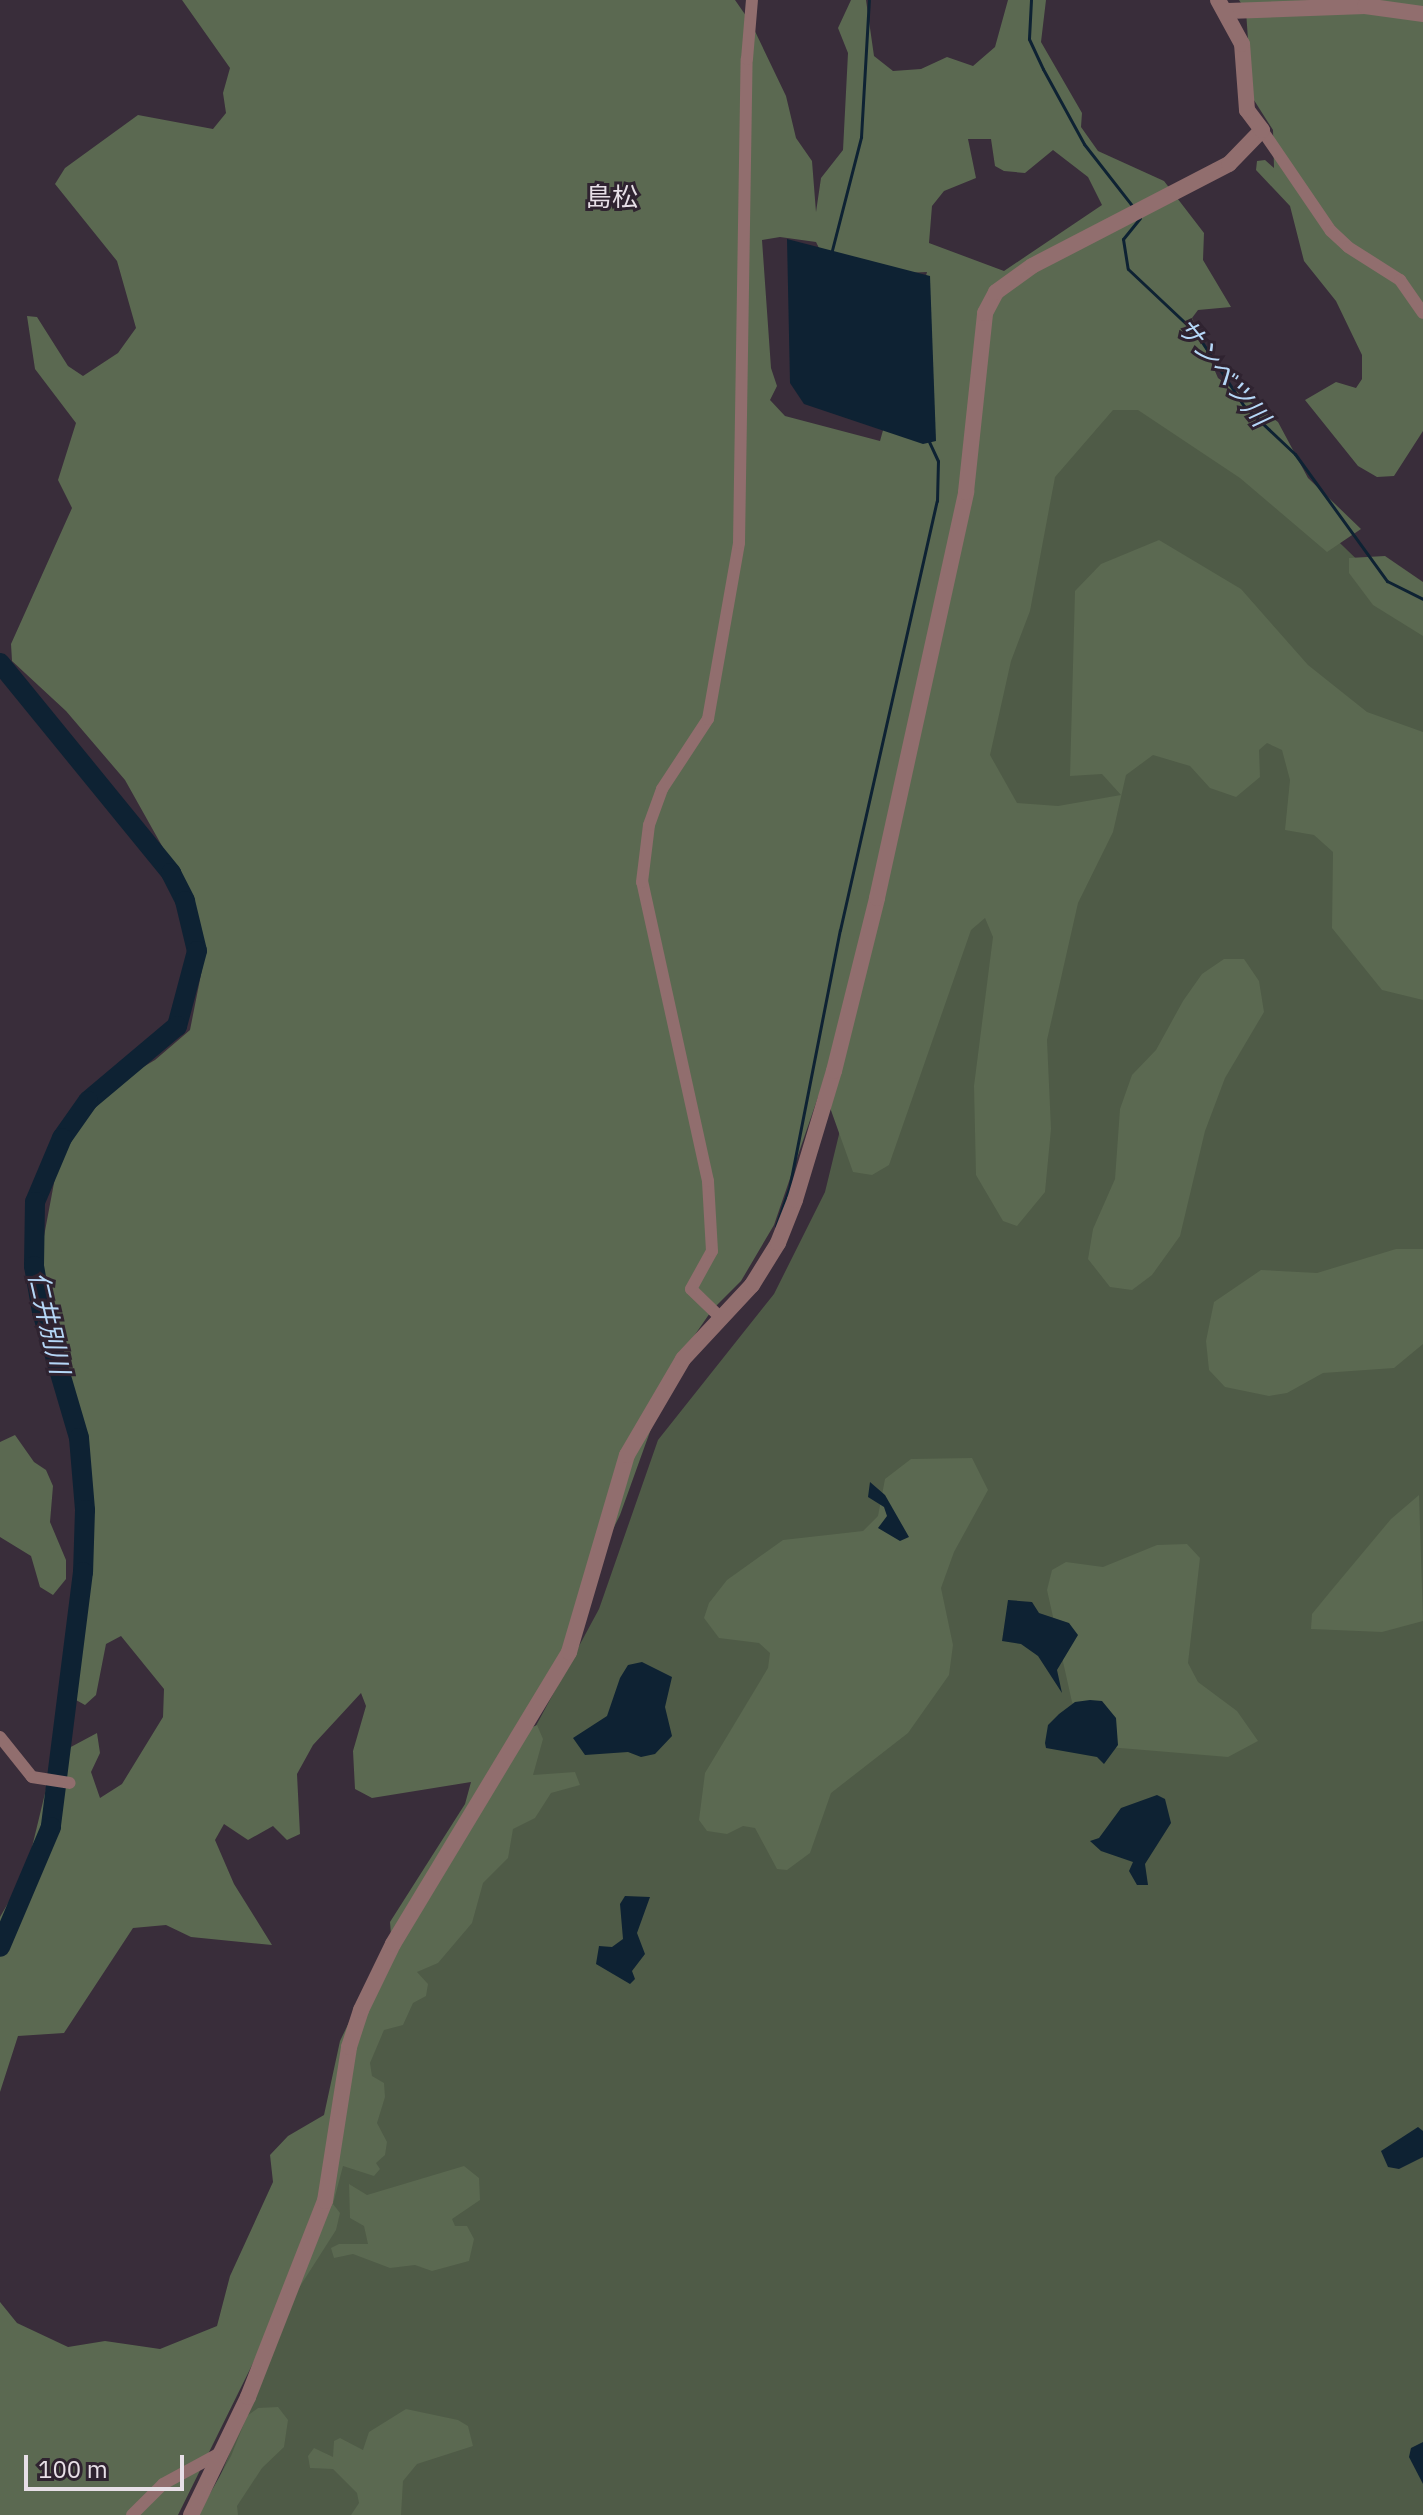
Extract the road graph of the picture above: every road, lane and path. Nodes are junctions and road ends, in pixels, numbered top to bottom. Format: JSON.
{"nodes":[{"id":1,"x":752,"y":0,"type":"edge"},
{"id":2,"x":1223,"y":5,"type":"edge"},
{"id":3,"x":1423,"y":14,"type":"edge"},
{"id":4,"x":1262,"y":130,"type":"junction"},
{"id":5,"x":1423,"y":313,"type":"edge"},
{"id":6,"x":722,"y":1319,"type":"junction"},
{"id":7,"x":0,"y":1737,"type":"edge"},
{"id":8,"x":70,"y":1783,"type":"dead end"},
{"id":9,"x":225,"y":2451,"type":"junction"},
{"id":10,"x":132,"y":2515,"type":"edge"},
{"id":11,"x":191,"y":2515,"type":"edge"}],
"edges":[{"from":1,"to":6,"type":"street"},
{"from":2,"to":3,"type":"street"},
{"from":2,"to":4,"type":"street"},
{"from":4,"to":5,"type":"street"},
{"from":4,"to":6,"type":"street"},
{"from":6,"to":9,"type":"street"},
{"from":7,"to":8,"type":"street"},
{"from":9,"to":10,"type":"street"},
{"from":9,"to":11,"type":"street"}]}
